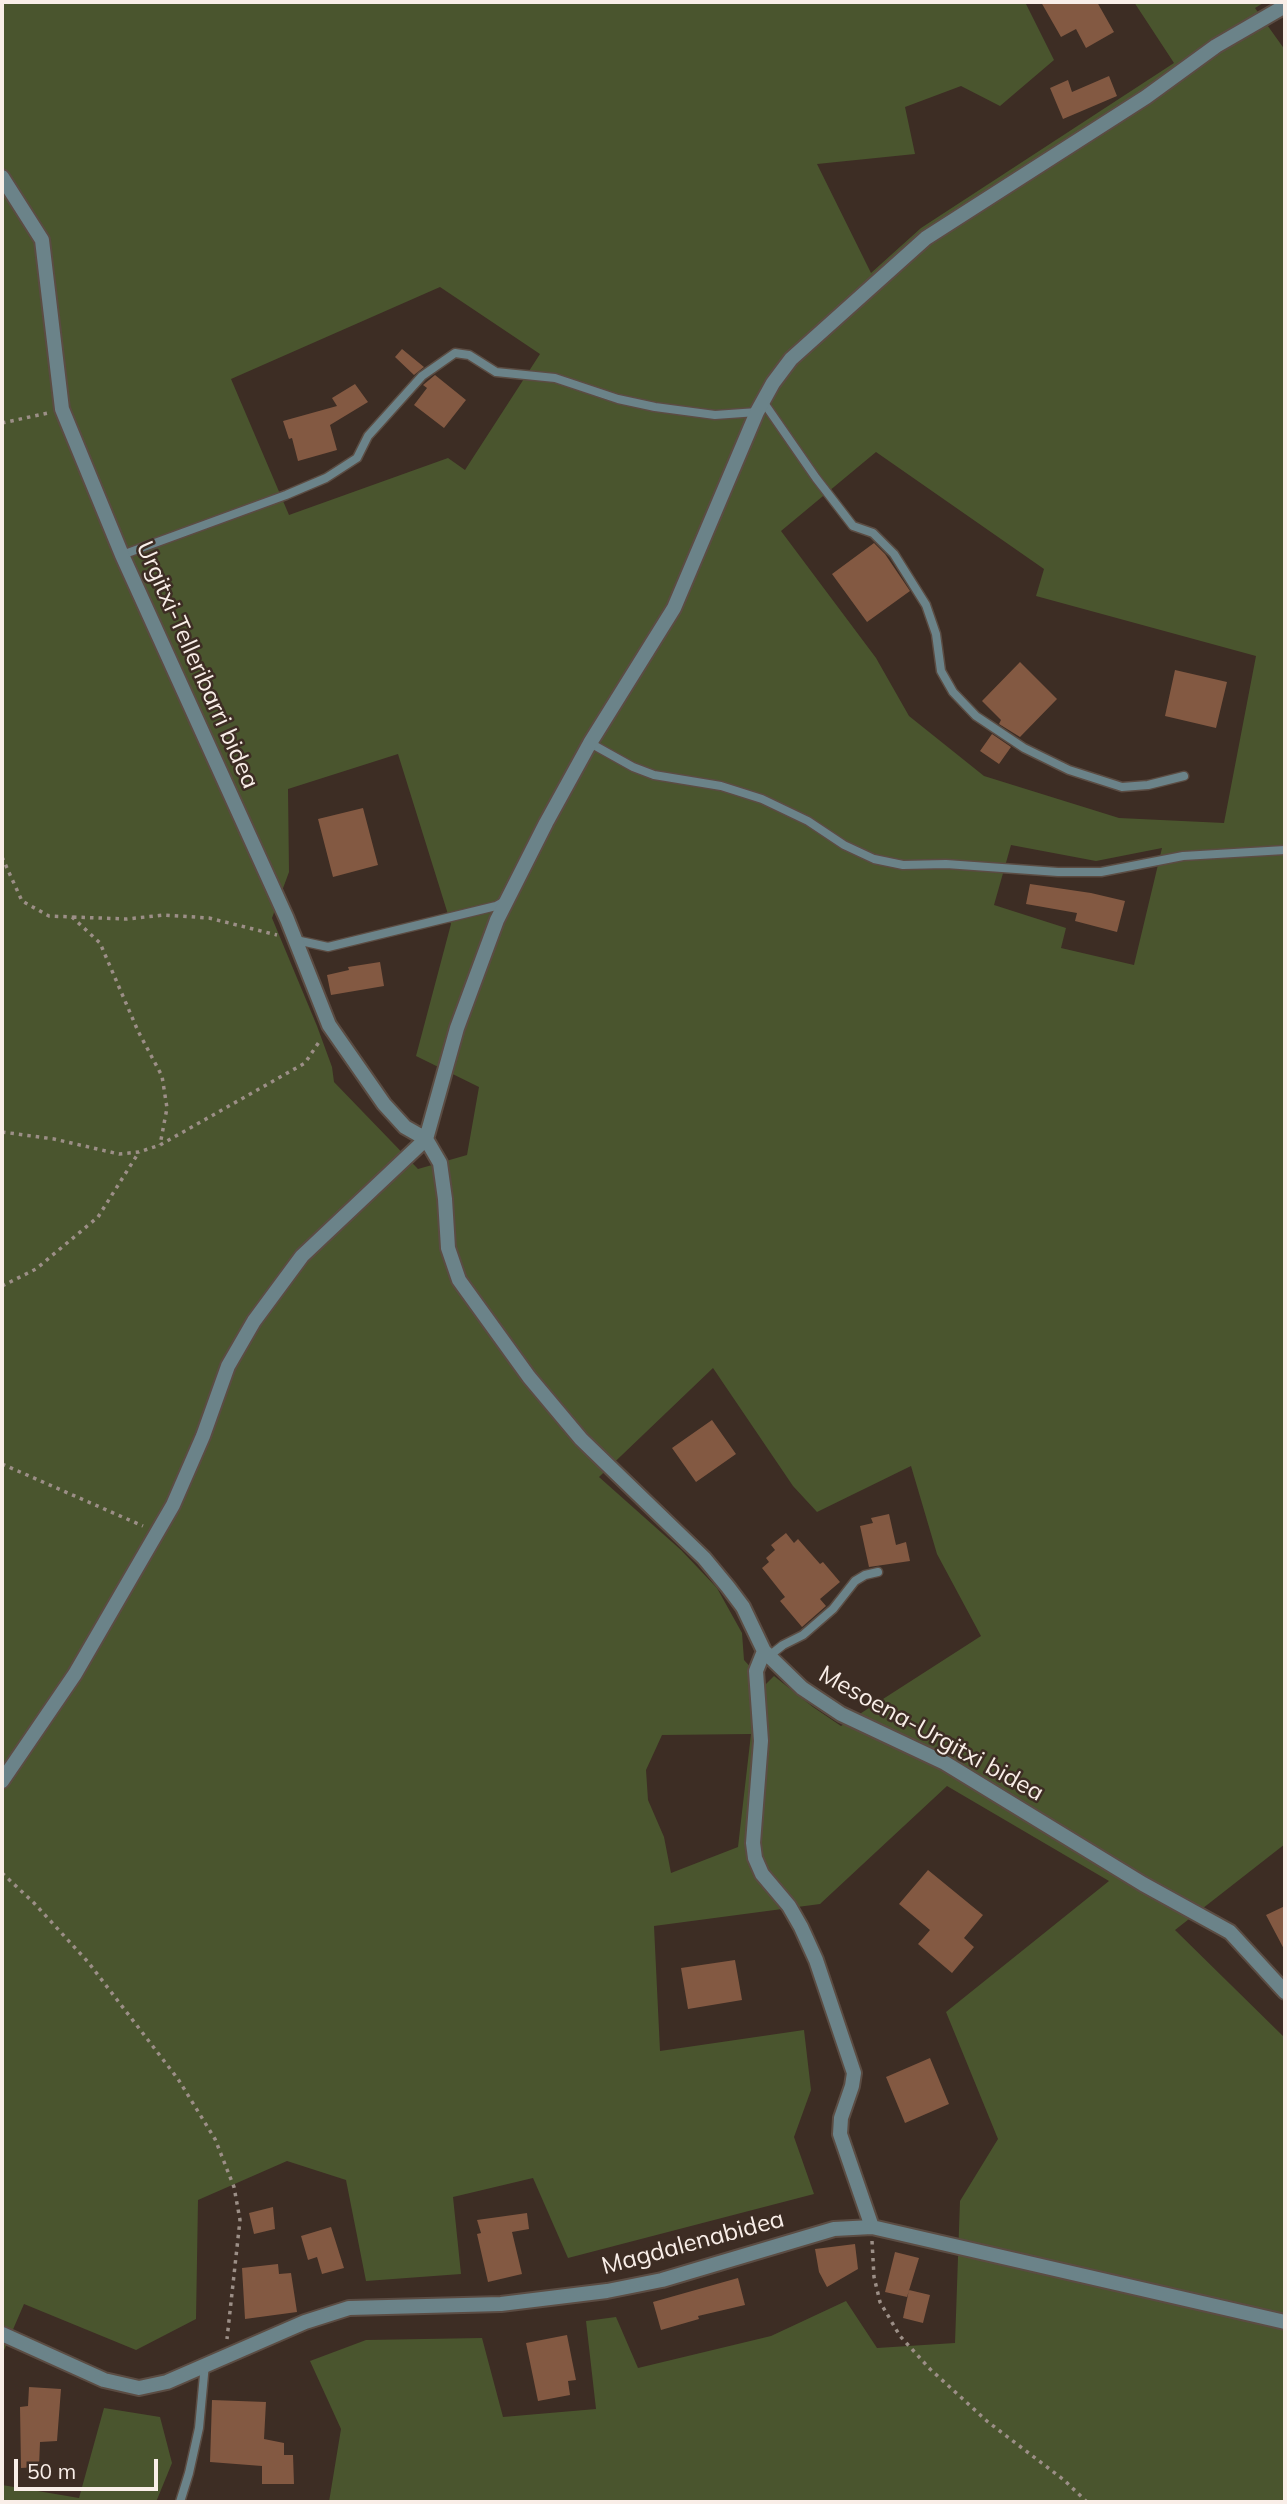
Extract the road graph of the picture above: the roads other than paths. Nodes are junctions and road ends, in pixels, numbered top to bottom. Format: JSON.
{"nodes":[{"id":1,"x":1285,"y":6,"type":"edge"},
{"id":2,"x":2,"y":177,"type":"edge"},
{"id":3,"x":760,"y":406,"type":"junction"},
{"id":4,"x":122,"y":555,"type":"junction"},
{"id":5,"x":590,"y":743,"type":"junction"},
{"id":6,"x":1184,"y":776,"type":"dead end"},
{"id":7,"x":1285,"y":850,"type":"edge"},
{"id":8,"x":508,"y":900,"type":"junction"},
{"id":9,"x":296,"y":940,"type":"junction"},
{"id":10,"x":426,"y":1139,"type":"junction"},
{"id":11,"x":878,"y":1572,"type":"dead end"},
{"id":12,"x":766,"y":1654,"type":"junction"},
{"id":13,"x":2,"y":1781,"type":"edge"},
{"id":14,"x":1285,"y":1992,"type":"edge"},
{"id":15,"x":872,"y":2227,"type":"junction"},
{"id":16,"x":1285,"y":2322,"type":"edge"},
{"id":17,"x":2,"y":2334,"type":"edge"},
{"id":18,"x":205,"y":2364,"type":"junction"},
{"id":19,"x":180,"y":2502,"type":"edge"}],
"edges":[{"from":1,"to":3,"type":"street"},
{"from":2,"to":4,"type":"street","name":"Urgitxi-Telleribarri bidea"},
{"from":3,"to":4,"type":"lane"},
{"from":3,"to":5,"type":"street"},
{"from":3,"to":6,"type":"lane"},
{"from":4,"to":9,"type":"street","name":"Urgitxi-Telleribarri bidea"},
{"from":5,"to":7,"type":"lane"},
{"from":5,"to":8,"type":"street"},
{"from":8,"to":9,"type":"lane"},
{"from":8,"to":10,"type":"street"},
{"from":9,"to":10,"type":"street","name":"Urgitxi-Telleribarri bidea"},
{"from":10,"to":12,"type":"street","name":"Mesoena-Urgitxi bidea"},
{"from":10,"to":13,"type":"street"},
{"from":11,"to":12,"type":"lane"},
{"from":12,"to":14,"type":"street","name":"Mesoena-Urgitxi bidea"},
{"from":12,"to":15,"type":"street"},
{"from":15,"to":16,"type":"street","name":"Magdalenabidea"},
{"from":15,"to":18,"type":"street","name":"Magdalenabidea"},
{"from":17,"to":18,"type":"street","name":"Magdalenabidea"},
{"from":18,"to":19,"type":"lane"}]}
